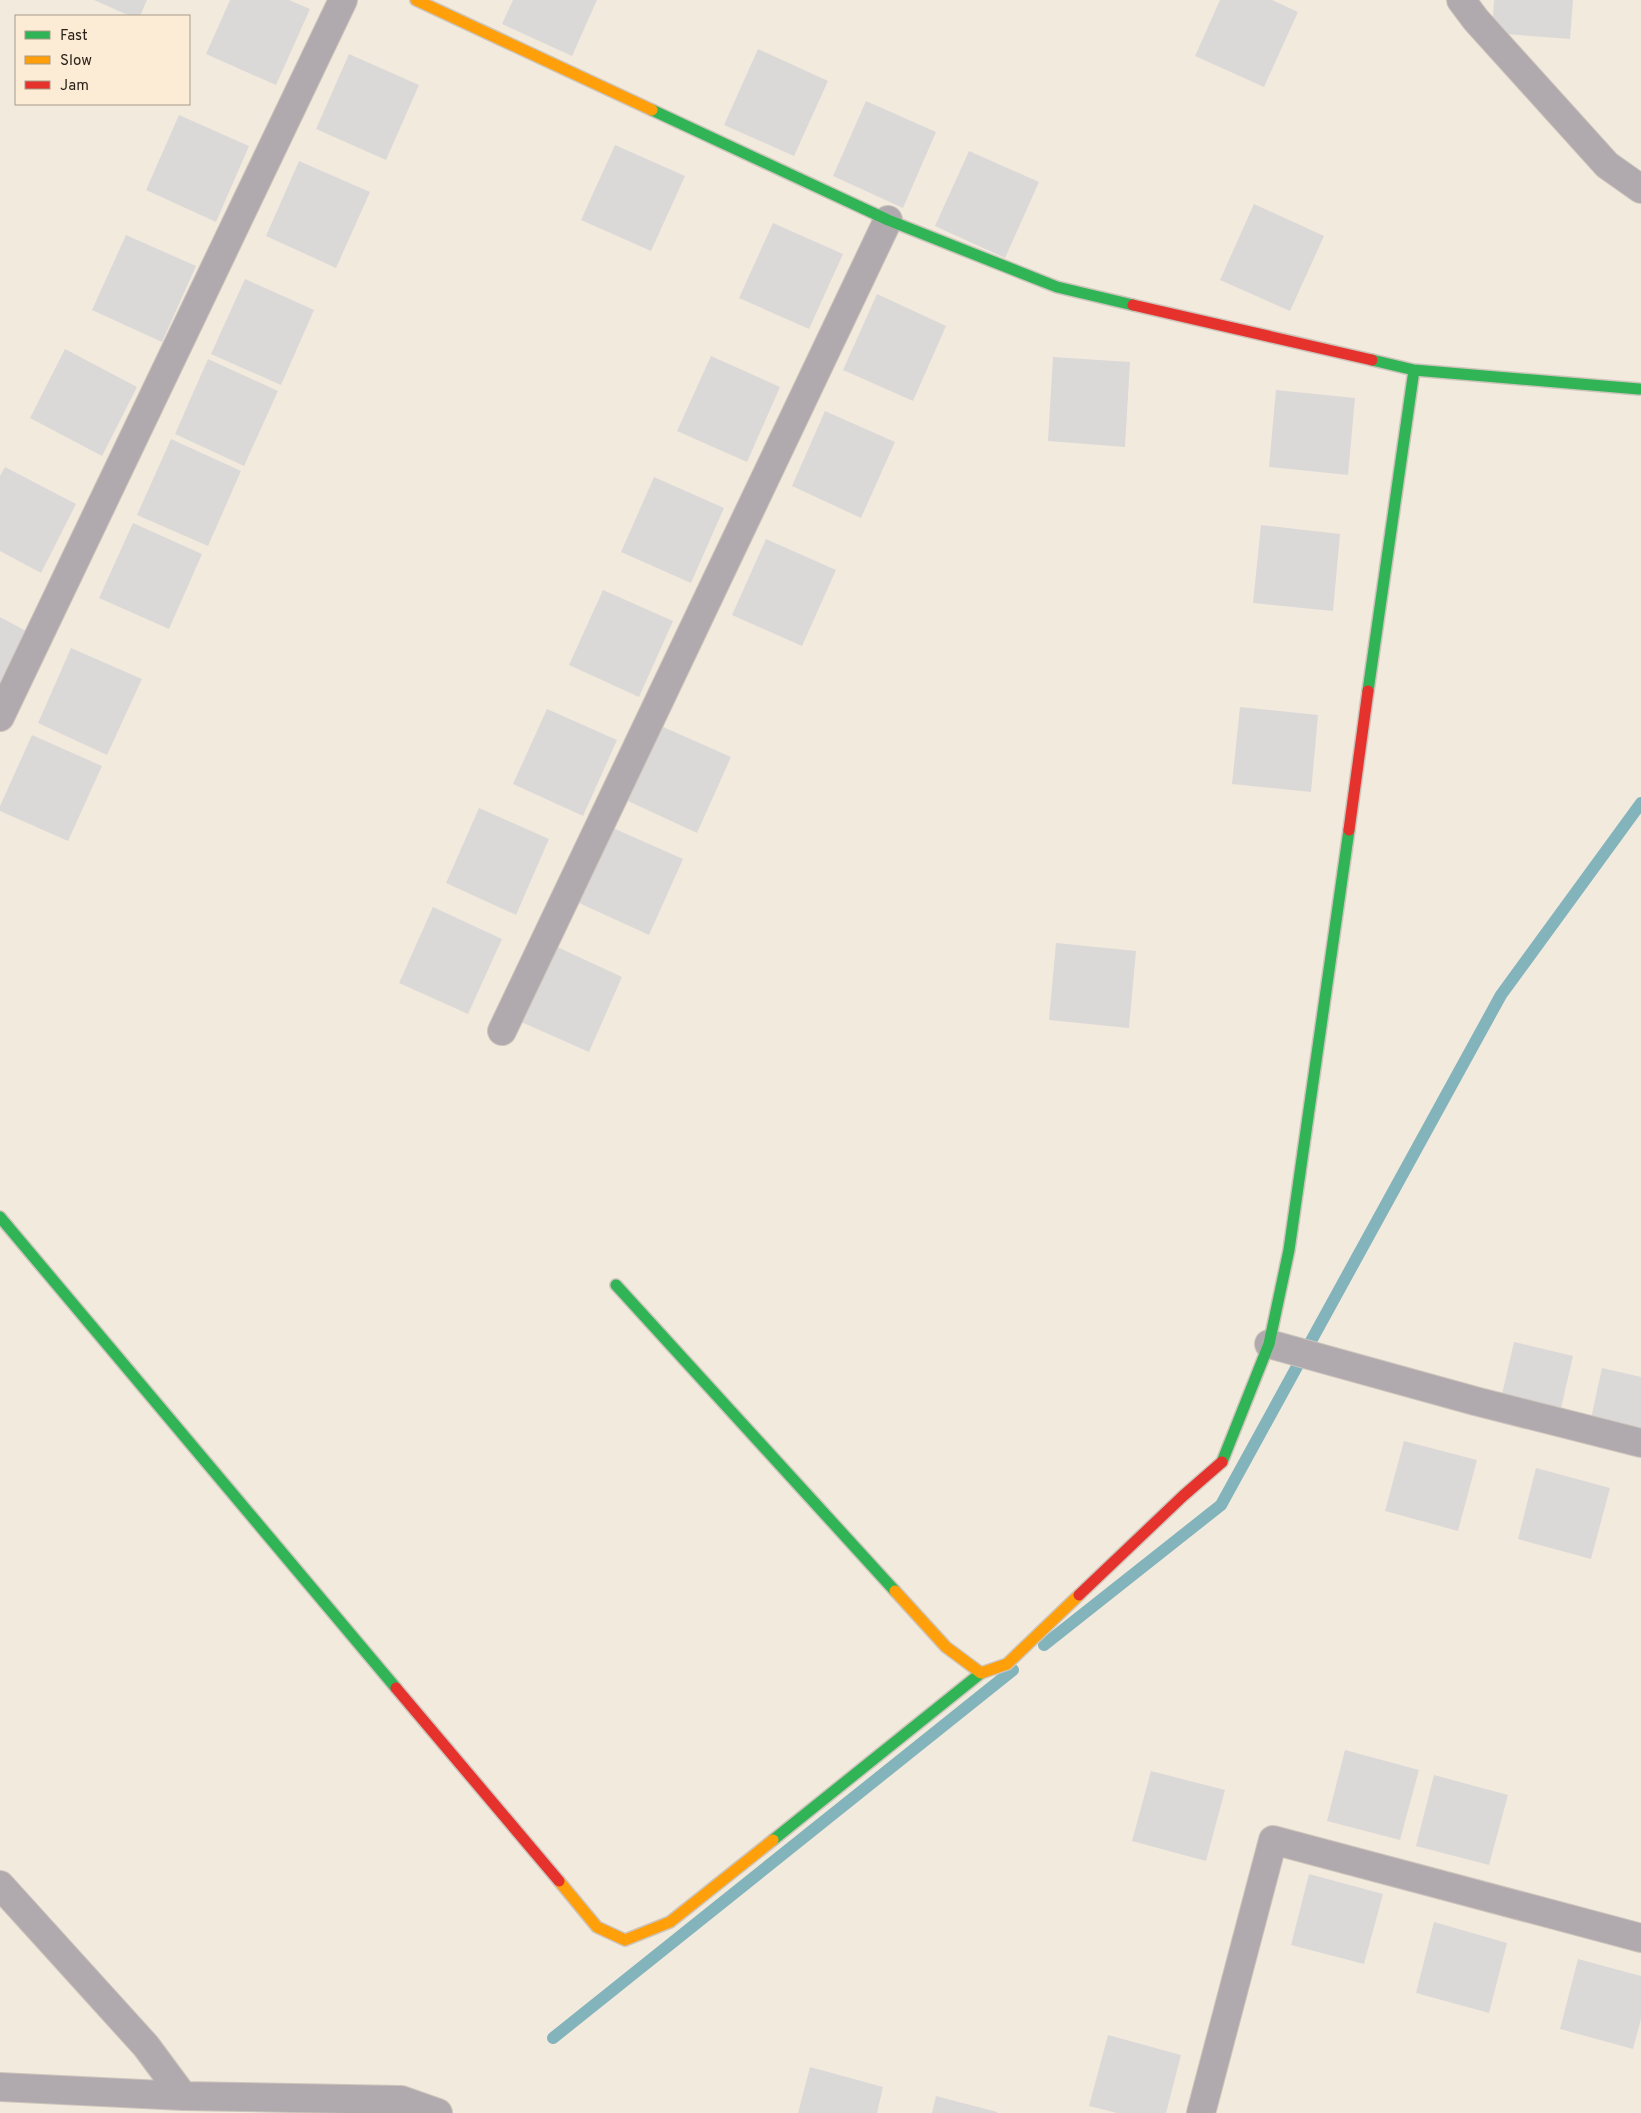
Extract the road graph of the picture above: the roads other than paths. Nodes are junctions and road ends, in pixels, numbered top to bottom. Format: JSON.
{"nodes":[{"id":1,"x":343,"y":0,"type":"edge"},
{"id":2,"x":416,"y":0,"type":"edge"},
{"id":3,"x":1460,"y":0,"type":"edge"},
{"id":4,"x":1641,"y":189,"type":"edge"},
{"id":5,"x":888,"y":220,"type":"junction"},
{"id":6,"x":1414,"y":370,"type":"junction"},
{"id":7,"x":1639,"y":389,"type":"dead end"},
{"id":8,"x":0,"y":718,"type":"edge"},
{"id":9,"x":502,"y":1031,"type":"dead end"},
{"id":10,"x":0,"y":1217,"type":"edge"},
{"id":11,"x":616,"y":1285,"type":"dead end"},
{"id":12,"x":1269,"y":1344,"type":"junction"},
{"id":13,"x":1641,"y":1444,"type":"edge"},
{"id":14,"x":980,"y":1673,"type":"junction"},
{"id":15,"x":0,"y":1885,"type":"edge"},
{"id":16,"x":1641,"y":1938,"type":"edge"},
{"id":17,"x":0,"y":2087,"type":"edge"},
{"id":18,"x":183,"y":2096,"type":"junction"},
{"id":19,"x":438,"y":2113,"type":"edge"},
{"id":20,"x":1201,"y":2113,"type":"edge"}],
"edges":[{"from":1,"to":8,"type":"street"},
{"from":2,"to":5,"type":"street"},
{"from":3,"to":4,"type":"street"},
{"from":5,"to":6,"type":"street"},
{"from":5,"to":9,"type":"street"},
{"from":6,"to":7,"type":"street"},
{"from":6,"to":12,"type":"street"},
{"from":10,"to":14,"type":"street"},
{"from":11,"to":14,"type":"street"},
{"from":12,"to":13,"type":"street"},
{"from":12,"to":14,"type":"street"},
{"from":15,"to":18,"type":"street"},
{"from":16,"to":20,"type":"street"},
{"from":17,"to":18,"type":"street"},
{"from":18,"to":19,"type":"street"}]}
